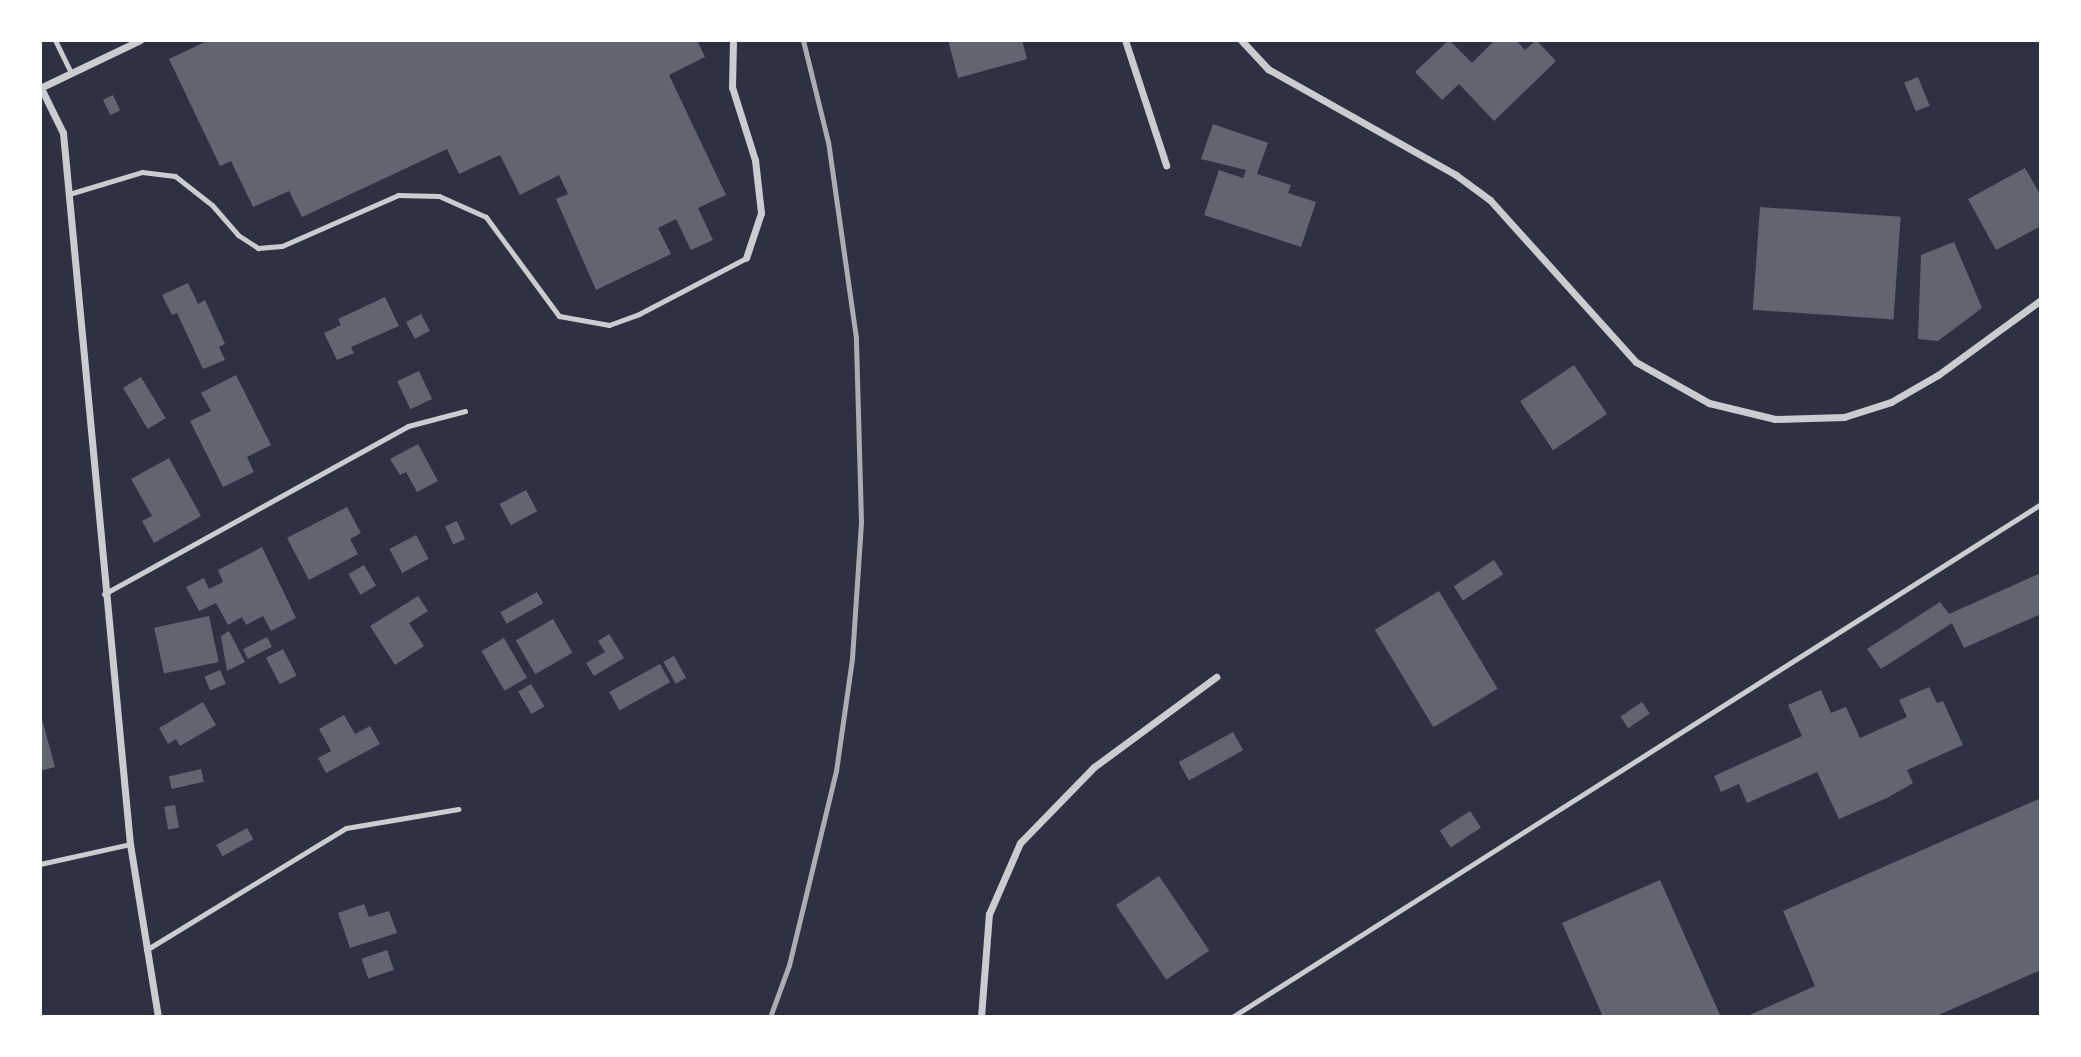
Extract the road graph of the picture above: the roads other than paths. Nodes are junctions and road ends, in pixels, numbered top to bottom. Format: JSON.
{"nodes":[{"id":1,"x":55,"y":40,"type":"edge"},
{"id":2,"x":140,"y":40,"type":"edge"},
{"id":3,"x":733,"y":40,"type":"edge"},
{"id":4,"x":1241,"y":40,"type":"edge"},
{"id":5,"x":1126,"y":41,"type":"edge"},
{"id":6,"x":71,"y":74,"type":"junction"},
{"id":7,"x":41,"y":88,"type":"edge"},
{"id":8,"x":1166,"y":164,"type":"dead end"},
{"id":9,"x":69,"y":194,"type":"junction"},
{"id":10,"x":746,"y":258,"type":"joint"},
{"id":11,"x":2041,"y":300,"type":"edge"},
{"id":12,"x":465,"y":411,"type":"dead end"},
{"id":13,"x":2041,"y":504,"type":"edge"},
{"id":14,"x":104,"y":594,"type":"junction"},
{"id":15,"x":1216,"y":677,"type":"dead end"},
{"id":16,"x":458,"y":809,"type":"dead end"},
{"id":17,"x":130,"y":844,"type":"junction"},
{"id":18,"x":40,"y":864,"type":"edge"},
{"id":19,"x":146,"y":950,"type":"junction"},
{"id":20,"x":158,"y":1017,"type":"edge"},
{"id":21,"x":981,"y":1017,"type":"edge"},
{"id":22,"x":1232,"y":1017,"type":"edge"}],
"edges":[{"from":1,"to":6,"type":"lane"},
{"from":2,"to":6,"type":"street"},
{"from":3,"to":10,"type":"street"},
{"from":4,"to":11,"type":"street"},
{"from":5,"to":8,"type":"street"},
{"from":6,"to":7,"type":"street"},
{"from":7,"to":9,"type":"street"},
{"from":9,"to":10,"type":"lane"},
{"from":9,"to":14,"type":"street"},
{"from":12,"to":14,"type":"lane"},
{"from":13,"to":22,"type":"lane"},
{"from":14,"to":17,"type":"street"},
{"from":15,"to":21,"type":"street"},
{"from":16,"to":19,"type":"lane"},
{"from":17,"to":18,"type":"lane"},
{"from":17,"to":19,"type":"street"},
{"from":19,"to":20,"type":"street"}]}
